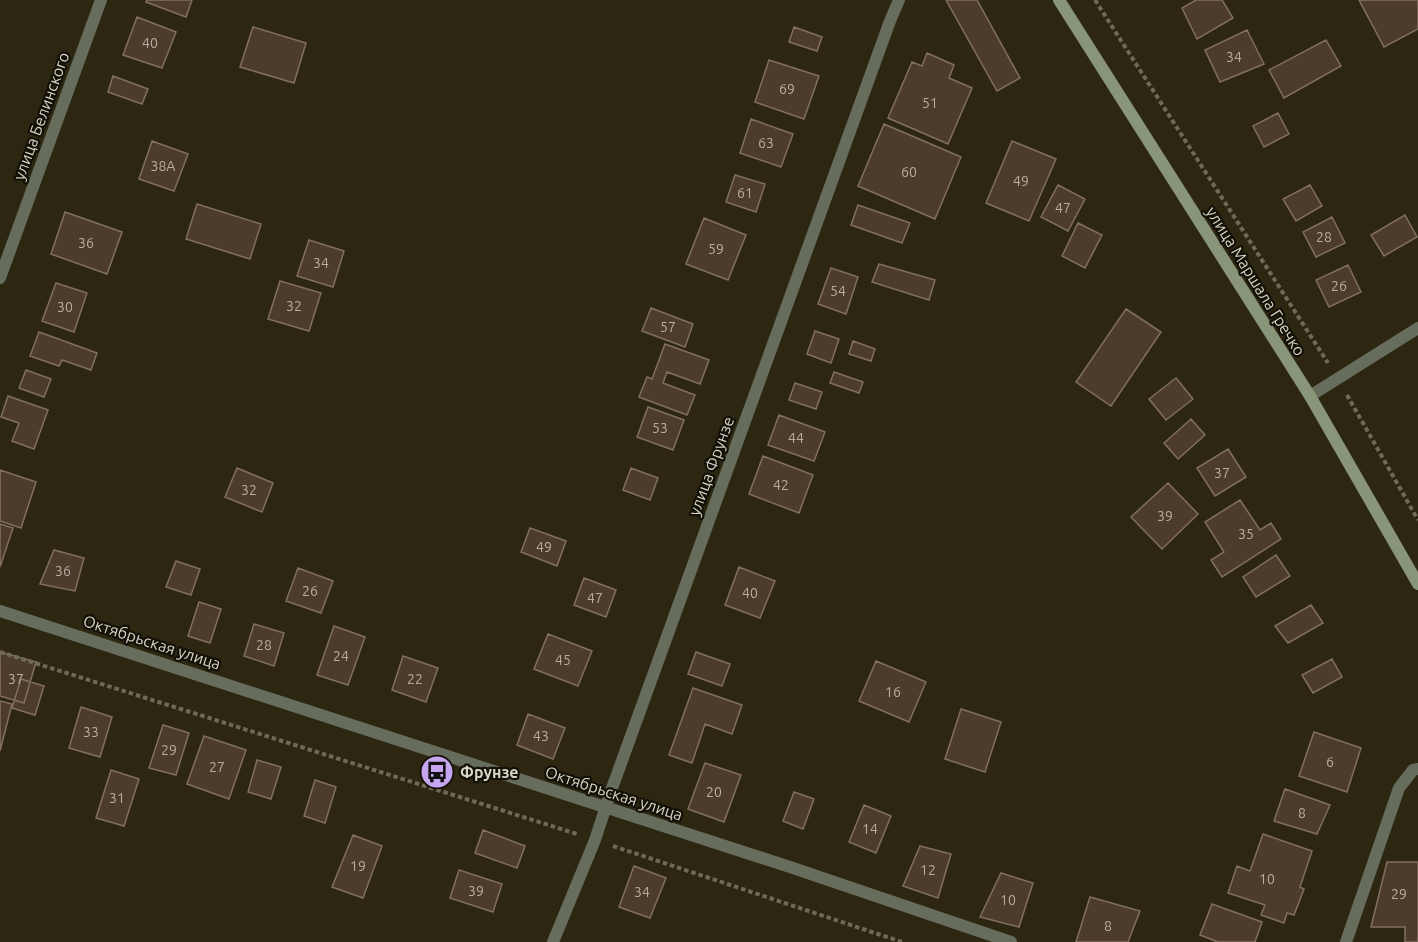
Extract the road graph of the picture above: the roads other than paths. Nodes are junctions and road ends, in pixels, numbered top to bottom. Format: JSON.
{"nodes":[{"id":1,"x":101,"y":0,"type":"edge"},
{"id":2,"x":899,"y":0,"type":"edge"},
{"id":3,"x":1059,"y":0,"type":"edge"},
{"id":4,"x":0,"y":278,"type":"edge"},
{"id":5,"x":1418,"y":328,"type":"edge"},
{"id":6,"x":1310,"y":396,"type":"junction"},
{"id":7,"x":1418,"y":584,"type":"edge"},
{"id":8,"x":0,"y":611,"type":"edge"},
{"id":9,"x":1418,"y":769,"type":"edge"},
{"id":10,"x":606,"y":808,"type":"junction"},
{"id":11,"x":553,"y":942,"type":"edge"},
{"id":12,"x":1011,"y":942,"type":"edge"},
{"id":13,"x":1346,"y":942,"type":"edge"}],
"edges":[{"from":1,"to":4,"type":"street","name":"улица Белинского"},
{"from":2,"to":10,"type":"street","name":"улица Фрунзе"},
{"from":3,"to":6,"type":"main road","name":"улица Маршала Гречко"},
{"from":5,"to":6,"type":"street"},
{"from":6,"to":7,"type":"main road","name":"улица Маршала Гречко"},
{"from":8,"to":10,"type":"street","name":"Октябрьская улица"},
{"from":9,"to":13,"type":"street"},
{"from":10,"to":11,"type":"street","name":"улица Фрунзе"},
{"from":10,"to":12,"type":"street","name":"Октябрьская улица"}]}
